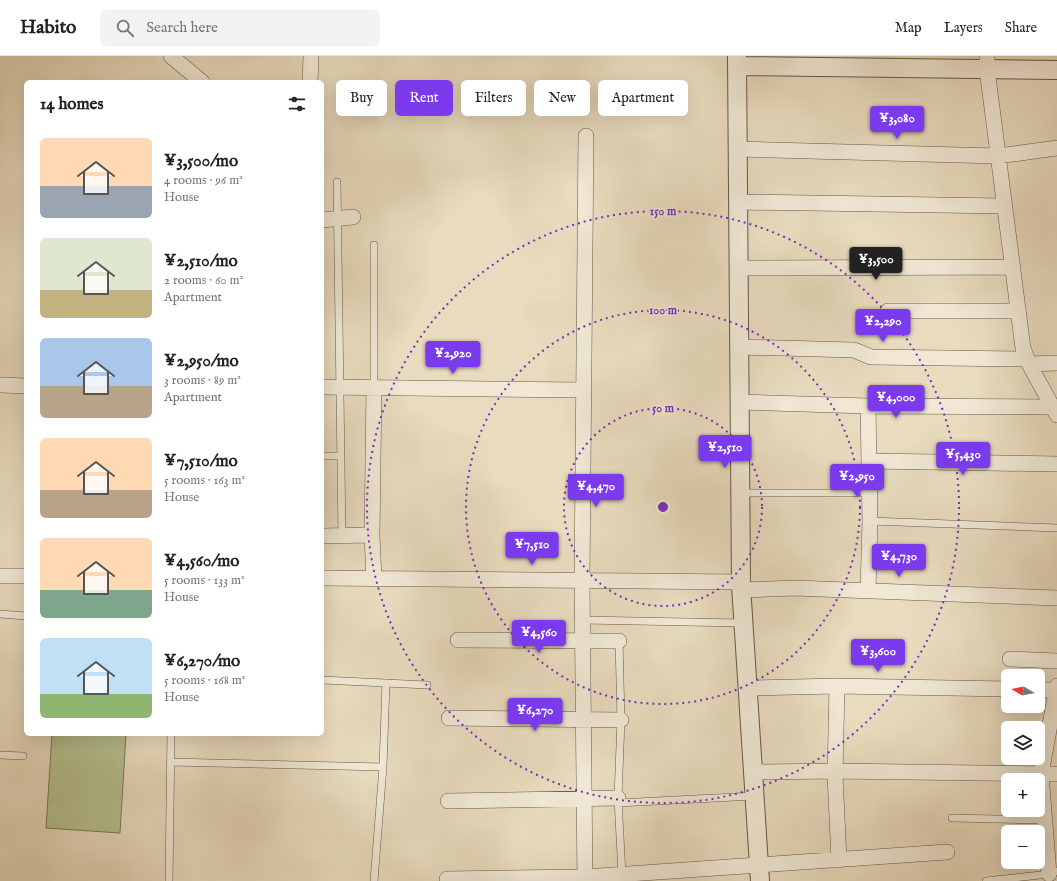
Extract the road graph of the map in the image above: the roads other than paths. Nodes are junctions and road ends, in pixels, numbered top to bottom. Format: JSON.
{"nodes":[{"id":1,"x":171,"y":56,"type":"edge"},
{"id":2,"x":311,"y":56,"type":"edge"},
{"id":3,"x":737,"y":61,"type":"edge"},
{"id":4,"x":987,"y":63,"type":"edge"},
{"id":5,"x":1057,"y":70,"type":"edge"},
{"id":6,"x":200,"y":80,"type":"edge"},
{"id":7,"x":310,"y":80,"type":"edge"},
{"id":8,"x":586,"y":136,"type":"dead end"},
{"id":9,"x":1057,"y":148,"type":"edge"},
{"id":10,"x":738,"y":149,"type":"junction"},
{"id":11,"x":998,"y":156,"type":"junction"},
{"id":12,"x":337,"y":182,"type":"dead end"},
{"id":13,"x":738,"y":202,"type":"junction"},
{"id":14,"x":1004,"y":206,"type":"junction"},
{"id":15,"x":353,"y":217,"type":"dead end"},
{"id":16,"x":337,"y":219,"type":"junction"},
{"id":17,"x":324,"y":220,"type":"edge"},
{"id":18,"x":374,"y":245,"type":"dead end"},
{"id":19,"x":1012,"y":267,"type":"junction"},
{"id":20,"x":739,"y":268,"type":"junction"},
{"id":21,"x":888,"y":311,"type":"dead end"},
{"id":22,"x":1018,"y":311,"type":"junction"},
{"id":23,"x":740,"y":347,"type":"junction"},
{"id":24,"x":1028,"y":361,"type":"junction"},
{"id":25,"x":1057,"y":363,"type":"edge"},
{"id":26,"x":0,"y":385,"type":"edge"},
{"id":27,"x":24,"y":386,"type":"edge"},
{"id":28,"x":324,"y":387,"type":"edge"},
{"id":29,"x":340,"y":387,"type":"junction"},
{"id":30,"x":374,"y":388,"type":"junction"},
{"id":31,"x":584,"y":390,"type":"junction"},
{"id":32,"x":740,"y":402,"type":"junction"},
{"id":33,"x":868,"y":406,"type":"junction"},
{"id":34,"x":1055,"y":411,"type":"edge"},
{"id":35,"x":324,"y":456,"type":"edge"},
{"id":36,"x":341,"y":456,"type":"junction"},
{"id":37,"x":870,"y":461,"type":"junction"},
{"id":38,"x":1057,"y":464,"type":"edge"},
{"id":39,"x":741,"y":492,"type":"junction"},
{"id":40,"x":870,"y":493,"type":"junction"},
{"id":41,"x":870,"y":522,"type":"junction"},
{"id":42,"x":1057,"y":528,"type":"edge"},
{"id":43,"x":372,"y":535,"type":"junction"},
{"id":44,"x":324,"y":536,"type":"edge"},
{"id":45,"x":342,"y":536,"type":"junction"},
{"id":46,"x":0,"y":576,"type":"edge"},
{"id":47,"x":24,"y":576,"type":"edge"},
{"id":48,"x":324,"y":578,"type":"edge"},
{"id":49,"x":374,"y":579,"type":"junction"},
{"id":50,"x":582,"y":580,"type":"junction"},
{"id":51,"x":742,"y":586,"type":"junction"},
{"id":52,"x":868,"y":590,"type":"junction"},
{"id":53,"x":1057,"y":598,"type":"edge"},
{"id":54,"x":0,"y":614,"type":"edge"},
{"id":55,"x":24,"y":616,"type":"edge"},
{"id":56,"x":583,"y":620,"type":"junction"},
{"id":57,"x":744,"y":623,"type":"junction"},
{"id":58,"x":458,"y":640,"type":"dead end"},
{"id":59,"x":583,"y":641,"type":"junction"},
{"id":60,"x":619,"y":641,"type":"joint"},
{"id":61,"x":1010,"y":660,"type":"dead end"},
{"id":62,"x":1057,"y":661,"type":"edge"},
{"id":63,"x":324,"y":680,"type":"edge"},
{"id":64,"x":386,"y":683,"type":"junction"},
{"id":65,"x":427,"y":685,"type":"dead end"},
{"id":66,"x":838,"y":686,"type":"junction"},
{"id":67,"x":748,"y":688,"type":"junction"},
{"id":68,"x":1001,"y":689,"type":"edge"},
{"id":69,"x":1057,"y":689,"type":"edge"},
{"id":70,"x":1045,"y":690,"type":"edge"},
{"id":71,"x":449,"y":718,"type":"dead end"},
{"id":72,"x":583,"y":719,"type":"junction"},
{"id":73,"x":621,"y":720,"type":"junction"},
{"id":74,"x":170,"y":736,"type":"edge"},
{"id":75,"x":0,"y":755,"type":"edge"},
{"id":76,"x":23,"y":756,"type":"dead end"},
{"id":77,"x":170,"y":762,"type":"junction"},
{"id":78,"x":383,"y":767,"type":"junction"},
{"id":79,"x":835,"y":771,"type":"junction"},
{"id":80,"x":753,"y":772,"type":"junction"},
{"id":81,"x":1001,"y":773,"type":"edge"},
{"id":82,"x":1041,"y":773,"type":"edge"},
{"id":83,"x":1045,"y":774,"type":"edge"},
{"id":84,"x":1057,"y":774,"type":"edge"},
{"id":85,"x":754,"y":796,"type":"junction"},
{"id":86,"x":584,"y":799,"type":"junction"},
{"id":87,"x":618,"y":800,"type":"junction"},
{"id":88,"x":448,"y":801,"type":"dead end"},
{"id":89,"x":1045,"y":817,"type":"edge"},
{"id":90,"x":952,"y":818,"type":"dead end"},
{"id":91,"x":1045,"y":820,"type":"junction"},
{"id":92,"x":947,"y":852,"type":"dead end"},
{"id":93,"x":840,"y":860,"type":"junction"},
{"id":94,"x":1053,"y":872,"type":"edge"},
{"id":95,"x":759,"y":873,"type":"edge"},
{"id":96,"x":622,"y":875,"type":"junction"},
{"id":97,"x":447,"y":879,"type":"dead end"},
{"id":98,"x":585,"y":879,"type":"edge"},
{"id":99,"x":169,"y":881,"type":"edge"},
{"id":100,"x":374,"y":881,"type":"edge"},
{"id":101,"x":986,"y":881,"type":"edge"}],
"edges":[{"from":1,"to":6,"type":"street"},
{"from":2,"to":7,"type":"street"},
{"from":3,"to":4,"type":"street"},
{"from":3,"to":10,"type":"street"},
{"from":4,"to":5,"type":"street"},
{"from":4,"to":11,"type":"street"},
{"from":8,"to":31,"type":"street"},
{"from":9,"to":11,"type":"street"},
{"from":10,"to":11,"type":"street"},
{"from":10,"to":13,"type":"street"},
{"from":11,"to":14,"type":"street"},
{"from":12,"to":16,"type":"lane"},
{"from":13,"to":14,"type":"street"},
{"from":13,"to":20,"type":"street"},
{"from":14,"to":19,"type":"street"},
{"from":15,"to":16,"type":"street"},
{"from":16,"to":17,"type":"street"},
{"from":16,"to":29,"type":"lane"},
{"from":18,"to":30,"type":"lane"},
{"from":19,"to":20,"type":"street"},
{"from":19,"to":22,"type":"street"},
{"from":20,"to":23,"type":"street"},
{"from":21,"to":22,"type":"street"},
{"from":22,"to":24,"type":"street"},
{"from":23,"to":24,"type":"street"},
{"from":23,"to":32,"type":"street"},
{"from":24,"to":25,"type":"street"},
{"from":24,"to":34,"type":"street"},
{"from":26,"to":27,"type":"street"},
{"from":28,"to":29,"type":"street"},
{"from":29,"to":30,"type":"street"},
{"from":29,"to":36,"type":"lane"},
{"from":30,"to":31,"type":"street"},
{"from":30,"to":43,"type":"street"},
{"from":31,"to":50,"type":"street"},
{"from":32,"to":33,"type":"street"},
{"from":32,"to":39,"type":"street"},
{"from":33,"to":34,"type":"street"},
{"from":33,"to":37,"type":"street"},
{"from":35,"to":36,"type":"lane"},
{"from":36,"to":45,"type":"lane"},
{"from":37,"to":38,"type":"street"},
{"from":37,"to":40,"type":"street"},
{"from":39,"to":40,"type":"lane"},
{"from":39,"to":51,"type":"street"},
{"from":40,"to":41,"type":"street"},
{"from":41,"to":42,"type":"lane"},
{"from":41,"to":52,"type":"street"},
{"from":43,"to":45,"type":"street"},
{"from":43,"to":49,"type":"street"},
{"from":44,"to":45,"type":"street"},
{"from":46,"to":47,"type":"street"},
{"from":48,"to":49,"type":"street"},
{"from":49,"to":50,"type":"street"},
{"from":50,"to":51,"type":"street"},
{"from":50,"to":56,"type":"street"},
{"from":51,"to":52,"type":"street"},
{"from":51,"to":57,"type":"street"},
{"from":52,"to":53,"type":"street"},
{"from":54,"to":55,"type":"lane"},
{"from":56,"to":57,"type":"lane"},
{"from":56,"to":59,"type":"street"},
{"from":57,"to":67,"type":"street"},
{"from":58,"to":59,"type":"street"},
{"from":59,"to":60,"type":"street"},
{"from":59,"to":72,"type":"street"},
{"from":60,"to":73,"type":"lane"},
{"from":61,"to":62,"type":"street"},
{"from":63,"to":64,"type":"lane"},
{"from":64,"to":65,"type":"lane"},
{"from":64,"to":78,"type":"lane"},
{"from":66,"to":67,"type":"street"},
{"from":66,"to":68,"type":"street"},
{"from":66,"to":79,"type":"street"},
{"from":67,"to":80,"type":"street"},
{"from":69,"to":70,"type":"street"},
{"from":69,"to":82,"type":"street"},
{"from":71,"to":72,"type":"street"},
{"from":72,"to":73,"type":"street"},
{"from":72,"to":86,"type":"street"},
{"from":73,"to":87,"type":"lane"},
{"from":74,"to":77,"type":"lane"},
{"from":75,"to":76,"type":"lane"},
{"from":77,"to":78,"type":"lane"},
{"from":77,"to":99,"type":"lane"},
{"from":78,"to":100,"type":"lane"},
{"from":79,"to":80,"type":"street"},
{"from":79,"to":81,"type":"street"},
{"from":79,"to":93,"type":"street"},
{"from":80,"to":85,"type":"street"},
{"from":83,"to":84,"type":"street"},
{"from":85,"to":87,"type":"lane"},
{"from":85,"to":95,"type":"street"},
{"from":86,"to":87,"type":"street"},
{"from":86,"to":88,"type":"street"},
{"from":86,"to":98,"type":"street"},
{"from":87,"to":96,"type":"lane"},
{"from":89,"to":91,"type":"street"},
{"from":90,"to":91,"type":"lane"},
{"from":91,"to":94,"type":"street"},
{"from":92,"to":93,"type":"street"},
{"from":93,"to":95,"type":"street"},
{"from":94,"to":101,"type":"lane"},
{"from":95,"to":96,"type":"street"},
{"from":96,"to":98,"type":"street"},
{"from":97,"to":98,"type":"street"}]}
